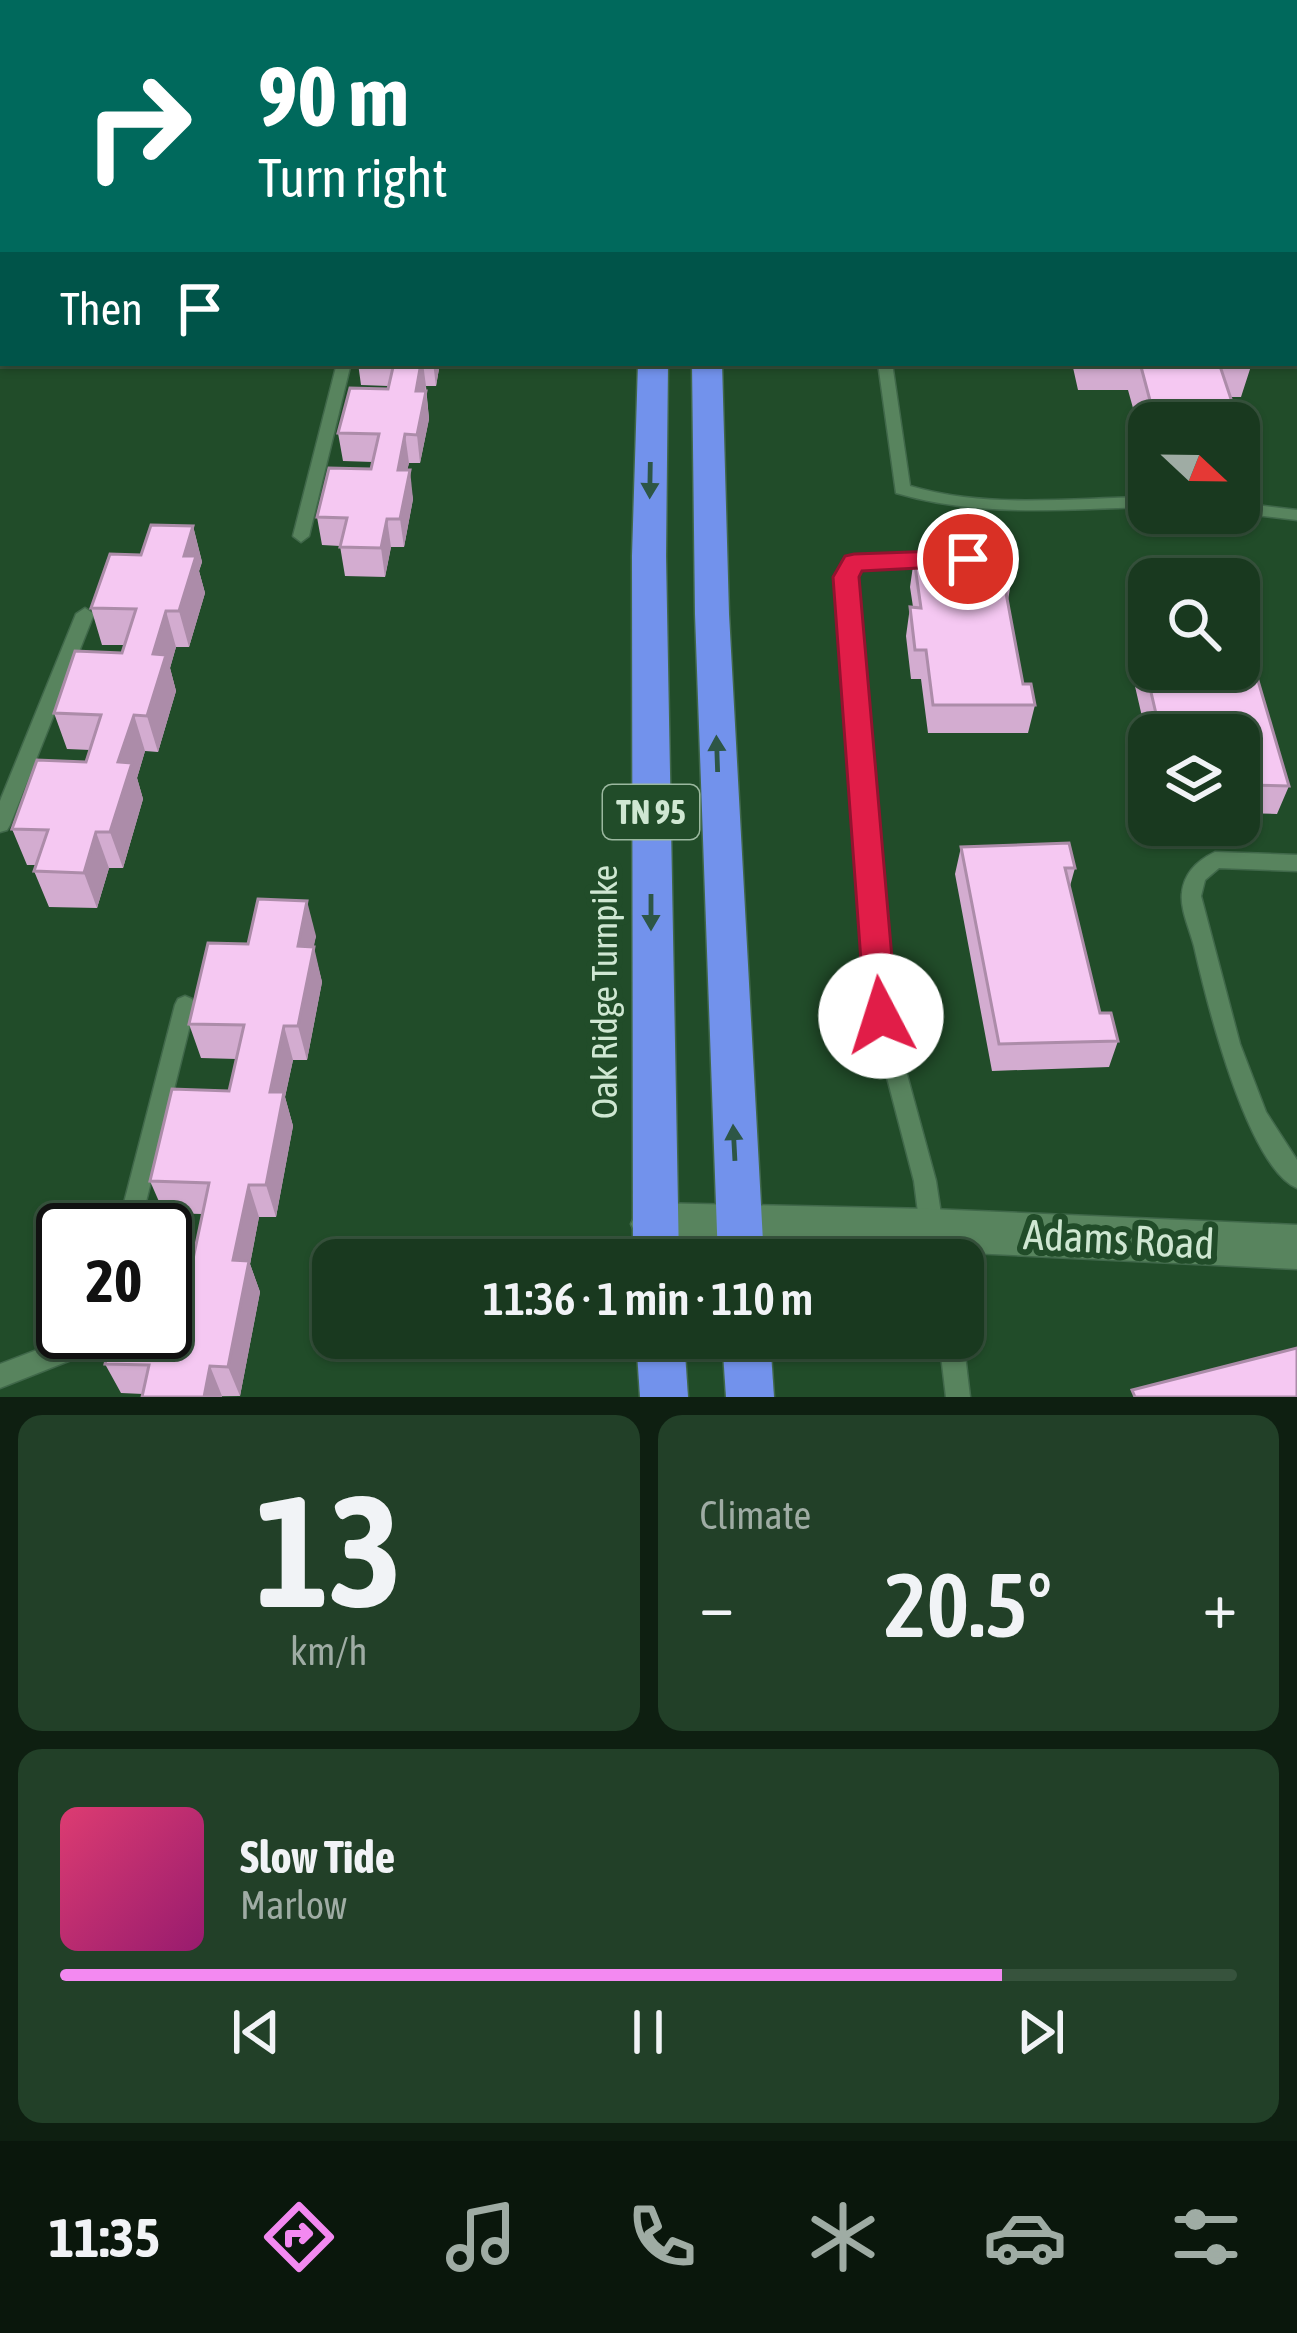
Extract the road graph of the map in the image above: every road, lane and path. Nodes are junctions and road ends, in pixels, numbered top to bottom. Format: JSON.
{"nodes":[{"id":1,"x":343,"y":366,"type":"edge"},
{"id":2,"x":653,"y":366,"type":"edge"},
{"id":3,"x":707,"y":366,"type":"edge"},
{"id":4,"x":885,"y":366,"type":"edge"},
{"id":5,"x":1128,"y":502,"type":"edge"},
{"id":6,"x":1260,"y":511,"type":"edge"},
{"id":7,"x":1297,"y":515,"type":"edge"},
{"id":8,"x":301,"y":536,"type":"dead end"},
{"id":9,"x":968,"y":559,"type":"edge"},
{"id":10,"x":85,"y":614,"type":"dead end"},
{"id":11,"x":0,"y":825,"type":"edge"},
{"id":12,"x":1297,"y":862,"type":"edge"},
{"id":13,"x":185,"y":1004,"type":"dead end"},
{"id":14,"x":1297,"y":1178,"type":"edge"},
{"id":15,"x":135,"y":1203,"type":"edge"},
{"id":16,"x":655,"y":1239,"type":"edge"},
{"id":17,"x":740,"y":1239,"type":"edge"},
{"id":18,"x":932,"y":1239,"type":"edge"},
{"id":19,"x":984,"y":1245,"type":"edge"},
{"id":20,"x":1297,"y":1247,"type":"edge"},
{"id":21,"x":44,"y":1359,"type":"edge"},
{"id":22,"x":661,"y":1359,"type":"edge"},
{"id":23,"x":747,"y":1359,"type":"edge"},
{"id":24,"x":953,"y":1359,"type":"edge"},
{"id":25,"x":0,"y":1376,"type":"edge"},
{"id":26,"x":664,"y":1397,"type":"edge"},
{"id":27,"x":750,"y":1397,"type":"edge"},
{"id":28,"x":958,"y":1397,"type":"edge"}],
"edges":[{"from":1,"to":8,"type":"lane"},
{"from":2,"to":16,"type":"highway","name":"Oak Ridge Turnpike","number":"TN 95","one_way":true},
{"from":17,"to":3,"type":"highway","one_way":true},
{"from":4,"to":5,"type":"lane"},
{"from":6,"to":7,"type":"lane"},
{"from":9,"to":18,"type":"lane"},
{"from":10,"to":11,"type":"lane"},
{"from":12,"to":14,"type":"lane"},
{"from":13,"to":15,"type":"lane"},
{"from":19,"to":20,"type":"street","name":"Adams Road"},
{"from":21,"to":25,"type":"lane"},
{"from":22,"to":26,"type":"highway"},
{"from":23,"to":27,"type":"highway"},
{"from":24,"to":28,"type":"lane"}]}
